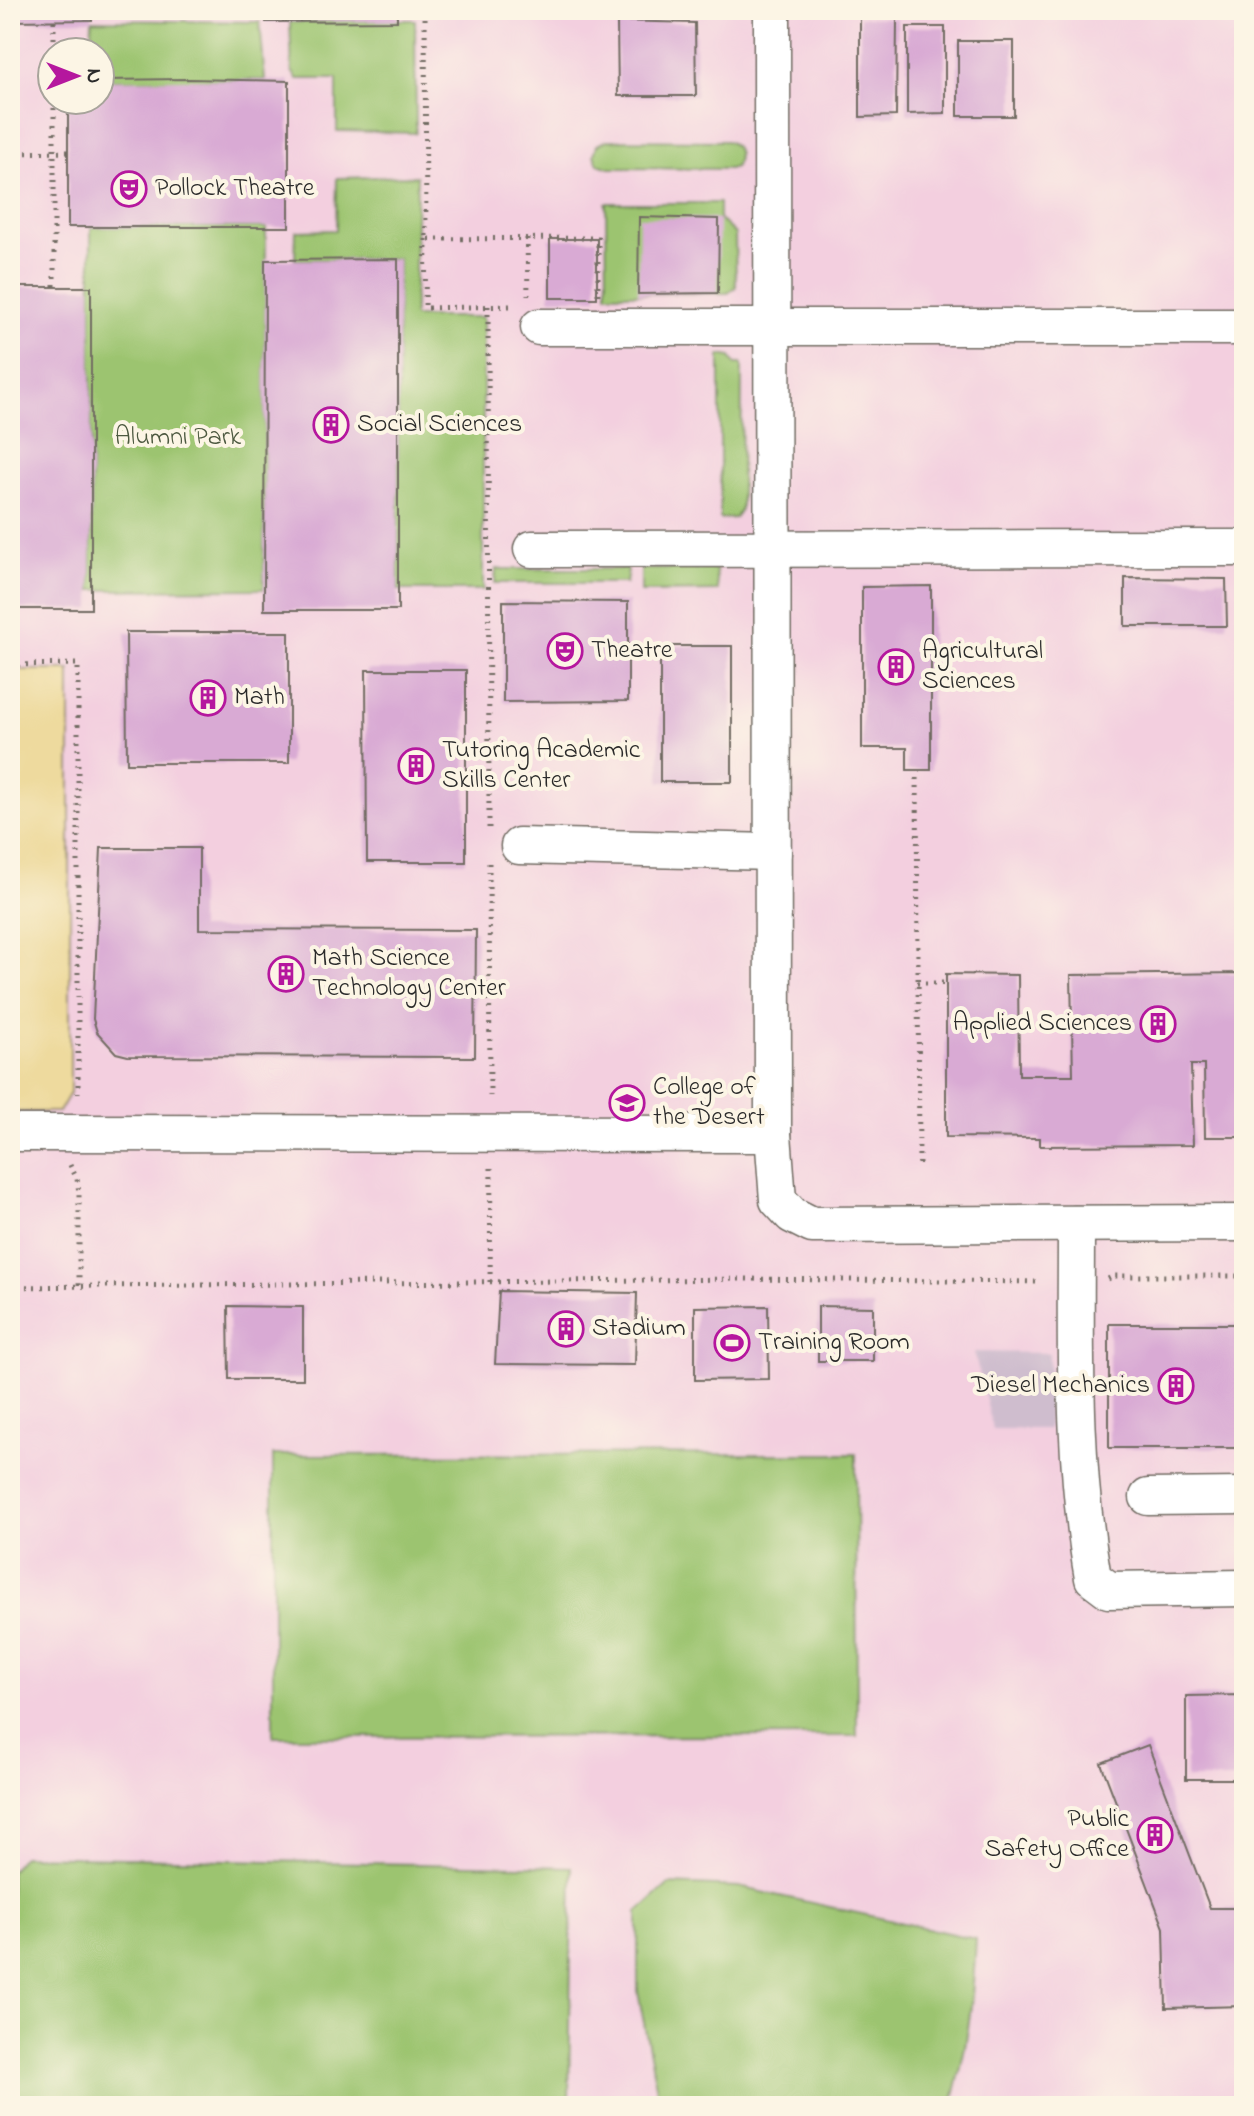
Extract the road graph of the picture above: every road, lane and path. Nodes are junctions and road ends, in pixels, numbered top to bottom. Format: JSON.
{"nodes":[{"id":1,"x":425,"y":10,"type":"edge"},
{"id":2,"x":772,"y":10,"type":"edge"},
{"id":3,"x":54,"y":21,"type":"dead end"},
{"id":4,"x":54,"y":36,"type":"edge"},
{"id":5,"x":54,"y":116,"type":"edge"},
{"id":6,"x":54,"y":152,"type":"junction"},
{"id":7,"x":68,"y":152,"type":"dead end"},
{"id":8,"x":10,"y":153,"type":"edge"},
{"id":9,"x":527,"y":238,"type":"junction"},
{"id":10,"x":426,"y":239,"type":"junction"},
{"id":11,"x":54,"y":287,"type":"dead end"},
{"id":12,"x":598,"y":305,"type":"dead end"},
{"id":13,"x":488,"y":306,"type":"junction"},
{"id":14,"x":527,"y":312,"type":"junction"},
{"id":15,"x":772,"y":325,"type":"junction"},
{"id":16,"x":1244,"y":327,"type":"edge"},
{"id":17,"x":773,"y":548,"type":"junction"},
{"id":18,"x":1244,"y":548,"type":"edge"},
{"id":19,"x":532,"y":549,"type":"dead end"},
{"id":20,"x":10,"y":665,"type":"edge"},
{"id":21,"x":917,"y":770,"type":"dead end"},
{"id":22,"x":499,"y":847,"type":"junction"},
{"id":23,"x":773,"y":852,"type":"junction"},
{"id":24,"x":917,"y":983,"type":"junction"},
{"id":25,"x":946,"y":983,"type":"dead end"},
{"id":26,"x":78,"y":1093,"type":"dead end"},
{"id":27,"x":490,"y":1096,"type":"dead end"},
{"id":28,"x":10,"y":1133,"type":"edge"},
{"id":29,"x":773,"y":1134,"type":"junction"},
{"id":30,"x":491,"y":1163,"type":"dead end"},
{"id":31,"x":69,"y":1164,"type":"dead end"},
{"id":32,"x":919,"y":1166,"type":"dead end"},
{"id":33,"x":1244,"y":1223,"type":"edge"},
{"id":34,"x":1076,"y":1224,"type":"junction"},
{"id":35,"x":1244,"y":1276,"type":"edge"},
{"id":36,"x":1103,"y":1281,"type":"dead end"},
{"id":37,"x":490,"y":1282,"type":"junction"},
{"id":38,"x":1054,"y":1283,"type":"dead end"},
{"id":39,"x":79,"y":1285,"type":"junction"},
{"id":40,"x":10,"y":1287,"type":"edge"},
{"id":41,"x":1244,"y":1496,"type":"edge"},
{"id":42,"x":1148,"y":1497,"type":"dead end"},
{"id":43,"x":1244,"y":1588,"type":"edge"}],
"edges":[{"from":1,"to":10,"type":"path"},
{"from":2,"to":15,"type":"street"},
{"from":3,"to":4,"type":"path"},
{"from":5,"to":6,"type":"path"},
{"from":6,"to":7,"type":"path"},
{"from":6,"to":8,"type":"path"},
{"from":6,"to":11,"type":"path"},
{"from":9,"to":10,"type":"path"},
{"from":9,"to":12,"type":"path"},
{"from":9,"to":14,"type":"path"},
{"from":10,"to":13,"type":"path"},
{"from":13,"to":14,"type":"path"},
{"from":13,"to":22,"type":"path"},
{"from":14,"to":15,"type":"street"},
{"from":15,"to":16,"type":"street"},
{"from":15,"to":17,"type":"street"},
{"from":17,"to":18,"type":"street"},
{"from":17,"to":19,"type":"street"},
{"from":17,"to":23,"type":"street"},
{"from":20,"to":26,"type":"path"},
{"from":21,"to":24,"type":"path"},
{"from":22,"to":23,"type":"street"},
{"from":22,"to":27,"type":"path"},
{"from":23,"to":29,"type":"street"},
{"from":24,"to":25,"type":"path"},
{"from":24,"to":32,"type":"path"},
{"from":28,"to":29,"type":"street"},
{"from":29,"to":34,"type":"street"},
{"from":30,"to":37,"type":"path"},
{"from":31,"to":39,"type":"path"},
{"from":33,"to":34,"type":"street"},
{"from":34,"to":43,"type":"street"},
{"from":35,"to":36,"type":"path"},
{"from":37,"to":38,"type":"path"},
{"from":37,"to":39,"type":"path"},
{"from":39,"to":40,"type":"path"},
{"from":41,"to":42,"type":"street"}]}
